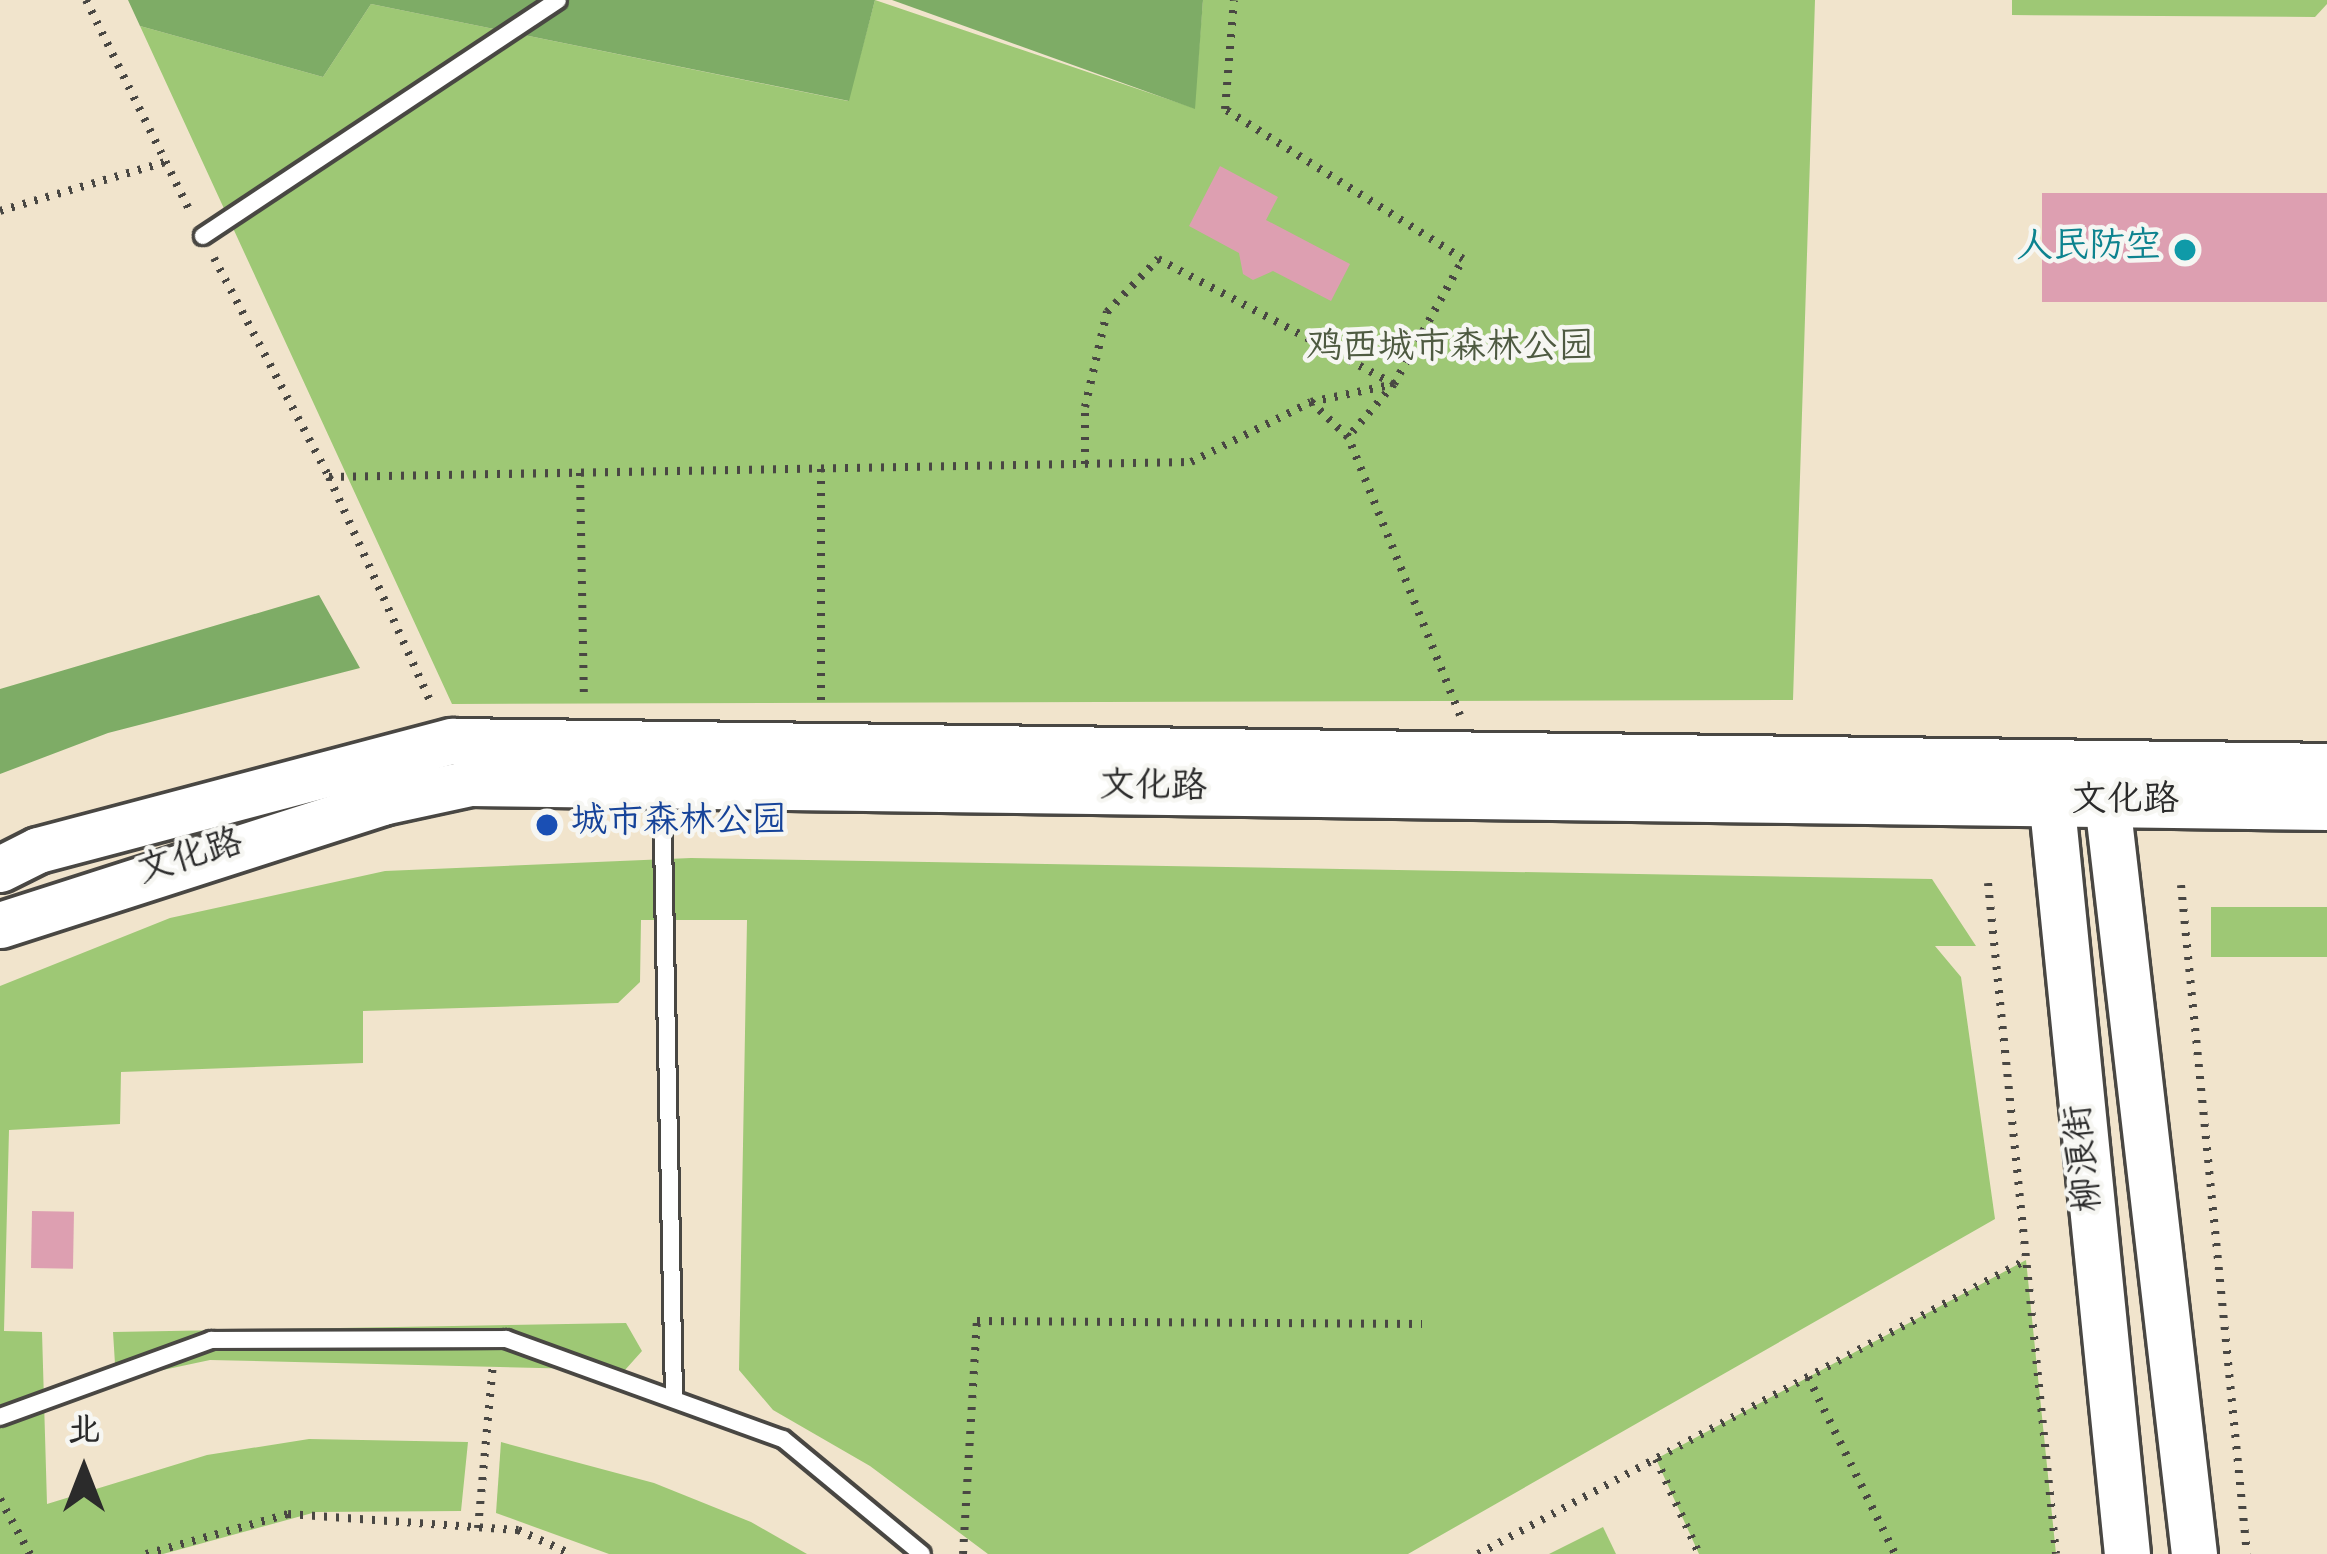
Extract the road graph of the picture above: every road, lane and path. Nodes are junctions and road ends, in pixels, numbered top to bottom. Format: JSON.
{"nodes":[{"id":1,"x":86,"y":0,"type":"edge"},
{"id":2,"x":558,"y":0,"type":"edge"},
{"id":3,"x":1234,"y":0,"type":"edge"},
{"id":4,"x":165,"y":162,"type":"junction"},
{"id":5,"x":0,"y":211,"type":"edge"},
{"id":6,"x":202,"y":236,"type":"junction"},
{"id":7,"x":1394,"y":384,"type":"junction"},
{"id":8,"x":1311,"y":402,"type":"junction"},
{"id":9,"x":1347,"y":434,"type":"junction"},
{"id":10,"x":1085,"y":464,"type":"junction"},
{"id":11,"x":821,"y":469,"type":"junction"},
{"id":12,"x":580,"y":473,"type":"junction"},
{"id":13,"x":329,"y":477,"type":"junction"},
{"id":14,"x":584,"y":708,"type":"dead end"},
{"id":15,"x":821,"y":711,"type":"dead end"},
{"id":16,"x":1461,"y":717,"type":"dead end"},
{"id":17,"x":452,"y":741,"type":"junction"},
{"id":18,"x":2327,"y":766,"type":"edge"},
{"id":19,"x":2050,"y":783,"type":"junction"},
{"id":20,"x":2105,"y":784,"type":"junction"},
{"id":21,"x":662,"y":785,"type":"junction"},
{"id":22,"x":2327,"y":806,"type":"edge"},
{"id":23,"x":0,"y":869,"type":"edge"},
{"id":24,"x":1988,"y":884,"type":"dead end"},
{"id":25,"x":2181,"y":885,"type":"dead end"},
{"id":26,"x":0,"y":925,"type":"edge"},
{"id":27,"x":2026,"y":1260,"type":"junction"},
{"id":28,"x":1422,"y":1324,"type":"dead end"},
{"id":29,"x":495,"y":1339,"type":"junction"},
{"id":30,"x":1808,"y":1377,"type":"junction"},
{"id":31,"x":674,"y":1399,"type":"junction"},
{"id":32,"x":0,"y":1417,"type":"edge"},
{"id":33,"x":1656,"y":1459,"type":"junction"},
{"id":34,"x":0,"y":1499,"type":"edge"},
{"id":35,"x":478,"y":1528,"type":"junction"},
{"id":36,"x":30,"y":1554,"type":"edge"},
{"id":37,"x":146,"y":1554,"type":"edge"},
{"id":38,"x":571,"y":1554,"type":"edge"},
{"id":39,"x":922,"y":1554,"type":"edge"},
{"id":40,"x":963,"y":1554,"type":"edge"},
{"id":41,"x":1478,"y":1554,"type":"edge"},
{"id":42,"x":1699,"y":1554,"type":"edge"},
{"id":43,"x":1895,"y":1554,"type":"edge"},
{"id":44,"x":2056,"y":1554,"type":"edge"},
{"id":45,"x":2127,"y":1554,"type":"edge"},
{"id":46,"x":2194,"y":1554,"type":"edge"},
{"id":47,"x":2248,"y":1554,"type":"edge"}],
"edges":[{"from":1,"to":4,"type":"path"},
{"from":2,"to":6,"type":"lane"},
{"from":3,"to":7,"type":"path"},
{"from":4,"to":5,"type":"path"},
{"from":4,"to":6,"type":"path"},
{"from":6,"to":13,"type":"path"},
{"from":7,"to":8,"type":"path"},
{"from":7,"to":9,"type":"path"},
{"from":7,"to":10,"type":"path"},
{"from":8,"to":9,"type":"path"},
{"from":8,"to":10,"type":"path"},
{"from":9,"to":16,"type":"path"},
{"from":10,"to":11,"type":"path"},
{"from":11,"to":12,"type":"path"},
{"from":11,"to":15,"type":"path"},
{"from":12,"to":13,"type":"path"},
{"from":12,"to":14,"type":"path"},
{"from":13,"to":17,"type":"path"},
{"from":17,"to":19,"type":"main road","name":"文化路"},
{"from":17,"to":23,"type":"main road","name":"文化路"},
{"from":18,"to":20,"type":"main road","name":"文化路"},
{"from":19,"to":20,"type":"main road","name":"文化路"},
{"from":19,"to":21,"type":"main road","name":"文化路"},
{"from":19,"to":45,"type":"main road","name":"柳浪街"},
{"from":20,"to":22,"type":"main road","name":"文化路"},
{"from":20,"to":46,"type":"main road","name":"柳浪街"},
{"from":21,"to":26,"type":"main road","name":"文化路"},
{"from":21,"to":31,"type":"lane"},
{"from":24,"to":27,"type":"path"},
{"from":25,"to":47,"type":"path"},
{"from":27,"to":30,"type":"path"},
{"from":27,"to":44,"type":"path"},
{"from":28,"to":40,"type":"path"},
{"from":29,"to":31,"type":"lane"},
{"from":29,"to":32,"type":"lane"},
{"from":29,"to":35,"type":"path"},
{"from":30,"to":33,"type":"path"},
{"from":30,"to":43,"type":"path"},
{"from":31,"to":39,"type":"lane"},
{"from":33,"to":41,"type":"path"},
{"from":33,"to":42,"type":"path"},
{"from":34,"to":36,"type":"path"},
{"from":35,"to":37,"type":"path"},
{"from":35,"to":38,"type":"path"}]}
